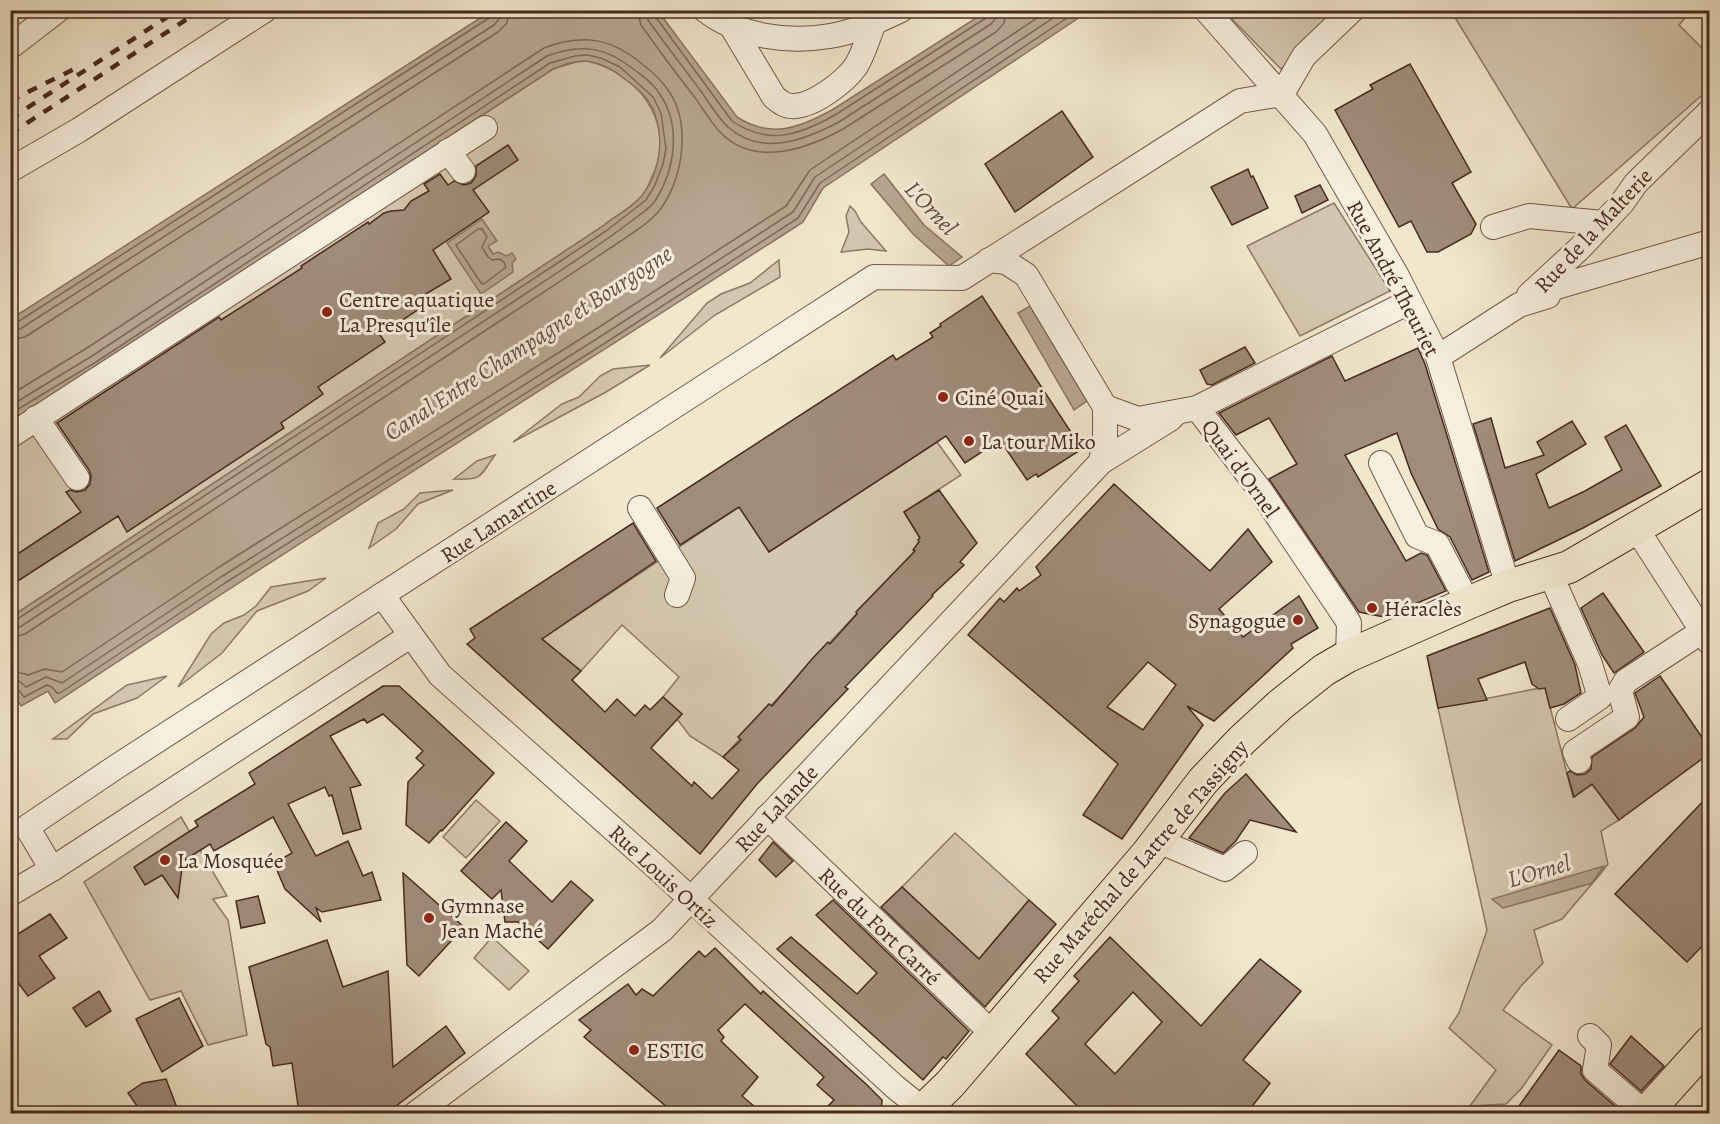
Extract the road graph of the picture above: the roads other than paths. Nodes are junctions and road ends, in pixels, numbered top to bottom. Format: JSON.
{"nodes":[{"id":1,"x":58,"y":10,"type":"edge"},
{"id":2,"x":265,"y":10,"type":"edge"},
{"id":3,"x":705,"y":10,"type":"edge"},
{"id":4,"x":901,"y":10,"type":"edge"},
{"id":5,"x":1206,"y":10,"type":"edge"},
{"id":6,"x":1352,"y":10,"type":"edge"},
{"id":7,"x":874,"y":23,"type":"junction"},
{"id":8,"x":732,"y":27,"type":"junction"},
{"id":9,"x":10,"y":47,"type":"edge"},
{"id":10,"x":1282,"y":94,"type":"junction"},
{"id":11,"x":1710,"y":111,"type":"edge"},
{"id":12,"x":485,"y":128,"type":"dead end"},
{"id":13,"x":448,"y":151,"type":"junction"},
{"id":14,"x":10,"y":170,"type":"edge"},
{"id":15,"x":463,"y":171,"type":"dead end"},
{"id":16,"x":1603,"y":223,"type":"junction"},
{"id":17,"x":1492,"y":227,"type":"dead end"},
{"id":18,"x":1710,"y":243,"type":"edge"},
{"id":19,"x":989,"y":260,"type":"junction"},
{"id":20,"x":1409,"y":302,"type":"junction"},
{"id":21,"x":1438,"y":357,"type":"junction"},
{"id":22,"x":1106,"y":407,"type":"junction"},
{"id":23,"x":1187,"y":410,"type":"junction"},
{"id":24,"x":36,"y":418,"type":"junction"},
{"id":25,"x":10,"y":436,"type":"edge"},
{"id":26,"x":1101,"y":462,"type":"junction"},
{"id":27,"x":1381,"y":463,"type":"dead end"},
{"id":28,"x":77,"y":478,"type":"dead end"},
{"id":29,"x":1710,"y":485,"type":"edge"},
{"id":30,"x":640,"y":508,"type":"dead end"},
{"id":31,"x":1636,"y":528,"type":"junction"},
{"id":32,"x":1550,"y":573,"type":"junction"},
{"id":33,"x":1506,"y":580,"type":"junction"},
{"id":34,"x":382,"y":596,"type":"junction"},
{"id":35,"x":677,"y":596,"type":"dead end"},
{"id":36,"x":1468,"y":603,"type":"junction"},
{"id":37,"x":1347,"y":619,"type":"junction"},
{"id":38,"x":410,"y":636,"type":"junction"},
{"id":39,"x":1705,"y":638,"type":"edge"},
{"id":40,"x":1378,"y":643,"type":"junction"},
{"id":41,"x":1348,"y":656,"type":"junction"},
{"id":42,"x":1568,"y":719,"type":"dead end"},
{"id":43,"x":1579,"y":761,"type":"dead end"},
{"id":44,"x":767,"y":817,"type":"junction"},
{"id":45,"x":1156,"y":840,"type":"junction"},
{"id":46,"x":1245,"y":854,"type":"dead end"},
{"id":47,"x":52,"y":869,"type":"junction"},
{"id":48,"x":10,"y":894,"type":"edge"},
{"id":49,"x":690,"y":899,"type":"junction"},
{"id":50,"x":993,"y":1034,"type":"junction"},
{"id":51,"x":1590,"y":1036,"type":"dead end"},
{"id":52,"x":1710,"y":1042,"type":"edge"},
{"id":53,"x":930,"y":1111,"type":"edge"},
{"id":54,"x":415,"y":1113,"type":"edge"},
{"id":55,"x":1645,"y":1113,"type":"edge"}],
"edges":[{"from":1,"to":9,"type":"street"},
{"from":2,"to":14,"type":"street"},
{"from":3,"to":8,"type":"street"},
{"from":4,"to":7,"type":"street"},
{"from":5,"to":10,"type":"street","name":"Rue André Theuriet"},
{"from":6,"to":10,"type":"street"},
{"from":7,"to":8,"type":"street"},
{"from":7,"to":8,"type":"street"},
{"from":10,"to":19,"type":"street","name":"Rue Lamartine"},
{"from":10,"to":20,"type":"street","name":"Rue André Theuriet"},
{"from":11,"to":16,"type":"street","name":"Rue de la Malterie"},
{"from":12,"to":13,"type":"street"},
{"from":13,"to":15,"type":"street"},
{"from":13,"to":24,"type":"street"},
{"from":16,"to":17,"type":"street"},
{"from":16,"to":18,"type":"street","name":"Rue de la Malterie"},
{"from":18,"to":21,"type":"street","name":"Rue de la Malterie"},
{"from":19,"to":22,"type":"street"},
{"from":19,"to":34,"type":"street","name":"Rue Lamartine"},
{"from":20,"to":21,"type":"street","name":"Rue André Theuriet"},
{"from":20,"to":23,"type":"street"},
{"from":21,"to":33,"type":"street","name":"Rue André Theuriet"},
{"from":22,"to":23,"type":"street","name":"Quai d'Ornel"},
{"from":22,"to":26,"type":"street"},
{"from":23,"to":26,"type":"street","name":"Rue Lalande"},
{"from":23,"to":37,"type":"street","name":"Quai d'Ornel"},
{"from":24,"to":25,"type":"street"},
{"from":24,"to":28,"type":"street"},
{"from":26,"to":44,"type":"street","name":"Rue Lalande"},
{"from":27,"to":36,"type":"street"},
{"from":29,"to":31,"type":"main road","name":"Rue Maréchal de Lattre de Tassigny"},
{"from":30,"to":35,"type":"street"},
{"from":31,"to":32,"type":"main road","name":"Rue Maréchal de Lattre de Tassigny"},
{"from":31,"to":39,"type":"street"},
{"from":32,"to":33,"type":"main road","name":"Rue Maréchal de Lattre de Tassigny"},
{"from":32,"to":42,"type":"street"},
{"from":33,"to":36,"type":"main road","name":"Rue Maréchal de Lattre de Tassigny"},
{"from":34,"to":38,"type":"street","name":"Rue Louis Ortiz"},
{"from":34,"to":47,"type":"street","name":"Rue Lamartine"},
{"from":36,"to":40,"type":"main road","name":"Rue Maréchal de Lattre de Tassigny"},
{"from":37,"to":40,"type":"street"},
{"from":37,"to":41,"type":"street"},
{"from":38,"to":47,"type":"street"},
{"from":38,"to":49,"type":"street","name":"Rue Louis Ortiz"},
{"from":39,"to":43,"type":"street"},
{"from":40,"to":41,"type":"main road","name":"Rue Maréchal de Lattre de Tassigny"},
{"from":41,"to":45,"type":"main road","name":"Rue Maréchal de Lattre de Tassigny"},
{"from":44,"to":49,"type":"street","name":"Rue Lalande"},
{"from":44,"to":50,"type":"street","name":"Rue du Fort Carré"},
{"from":45,"to":46,"type":"street"},
{"from":45,"to":50,"type":"main road","name":"Rue Maréchal de Lattre de Tassigny"},
{"from":47,"to":48,"type":"street"},
{"from":49,"to":53,"type":"street","name":"Rue Louis Ortiz"},
{"from":49,"to":54,"type":"street","name":"Rue Lalande"},
{"from":50,"to":53,"type":"main road","name":"Rue Maréchal de Lattre de Tassigny"},
{"from":51,"to":55,"type":"street"},
{"from":52,"to":55,"type":"main road"}]}
